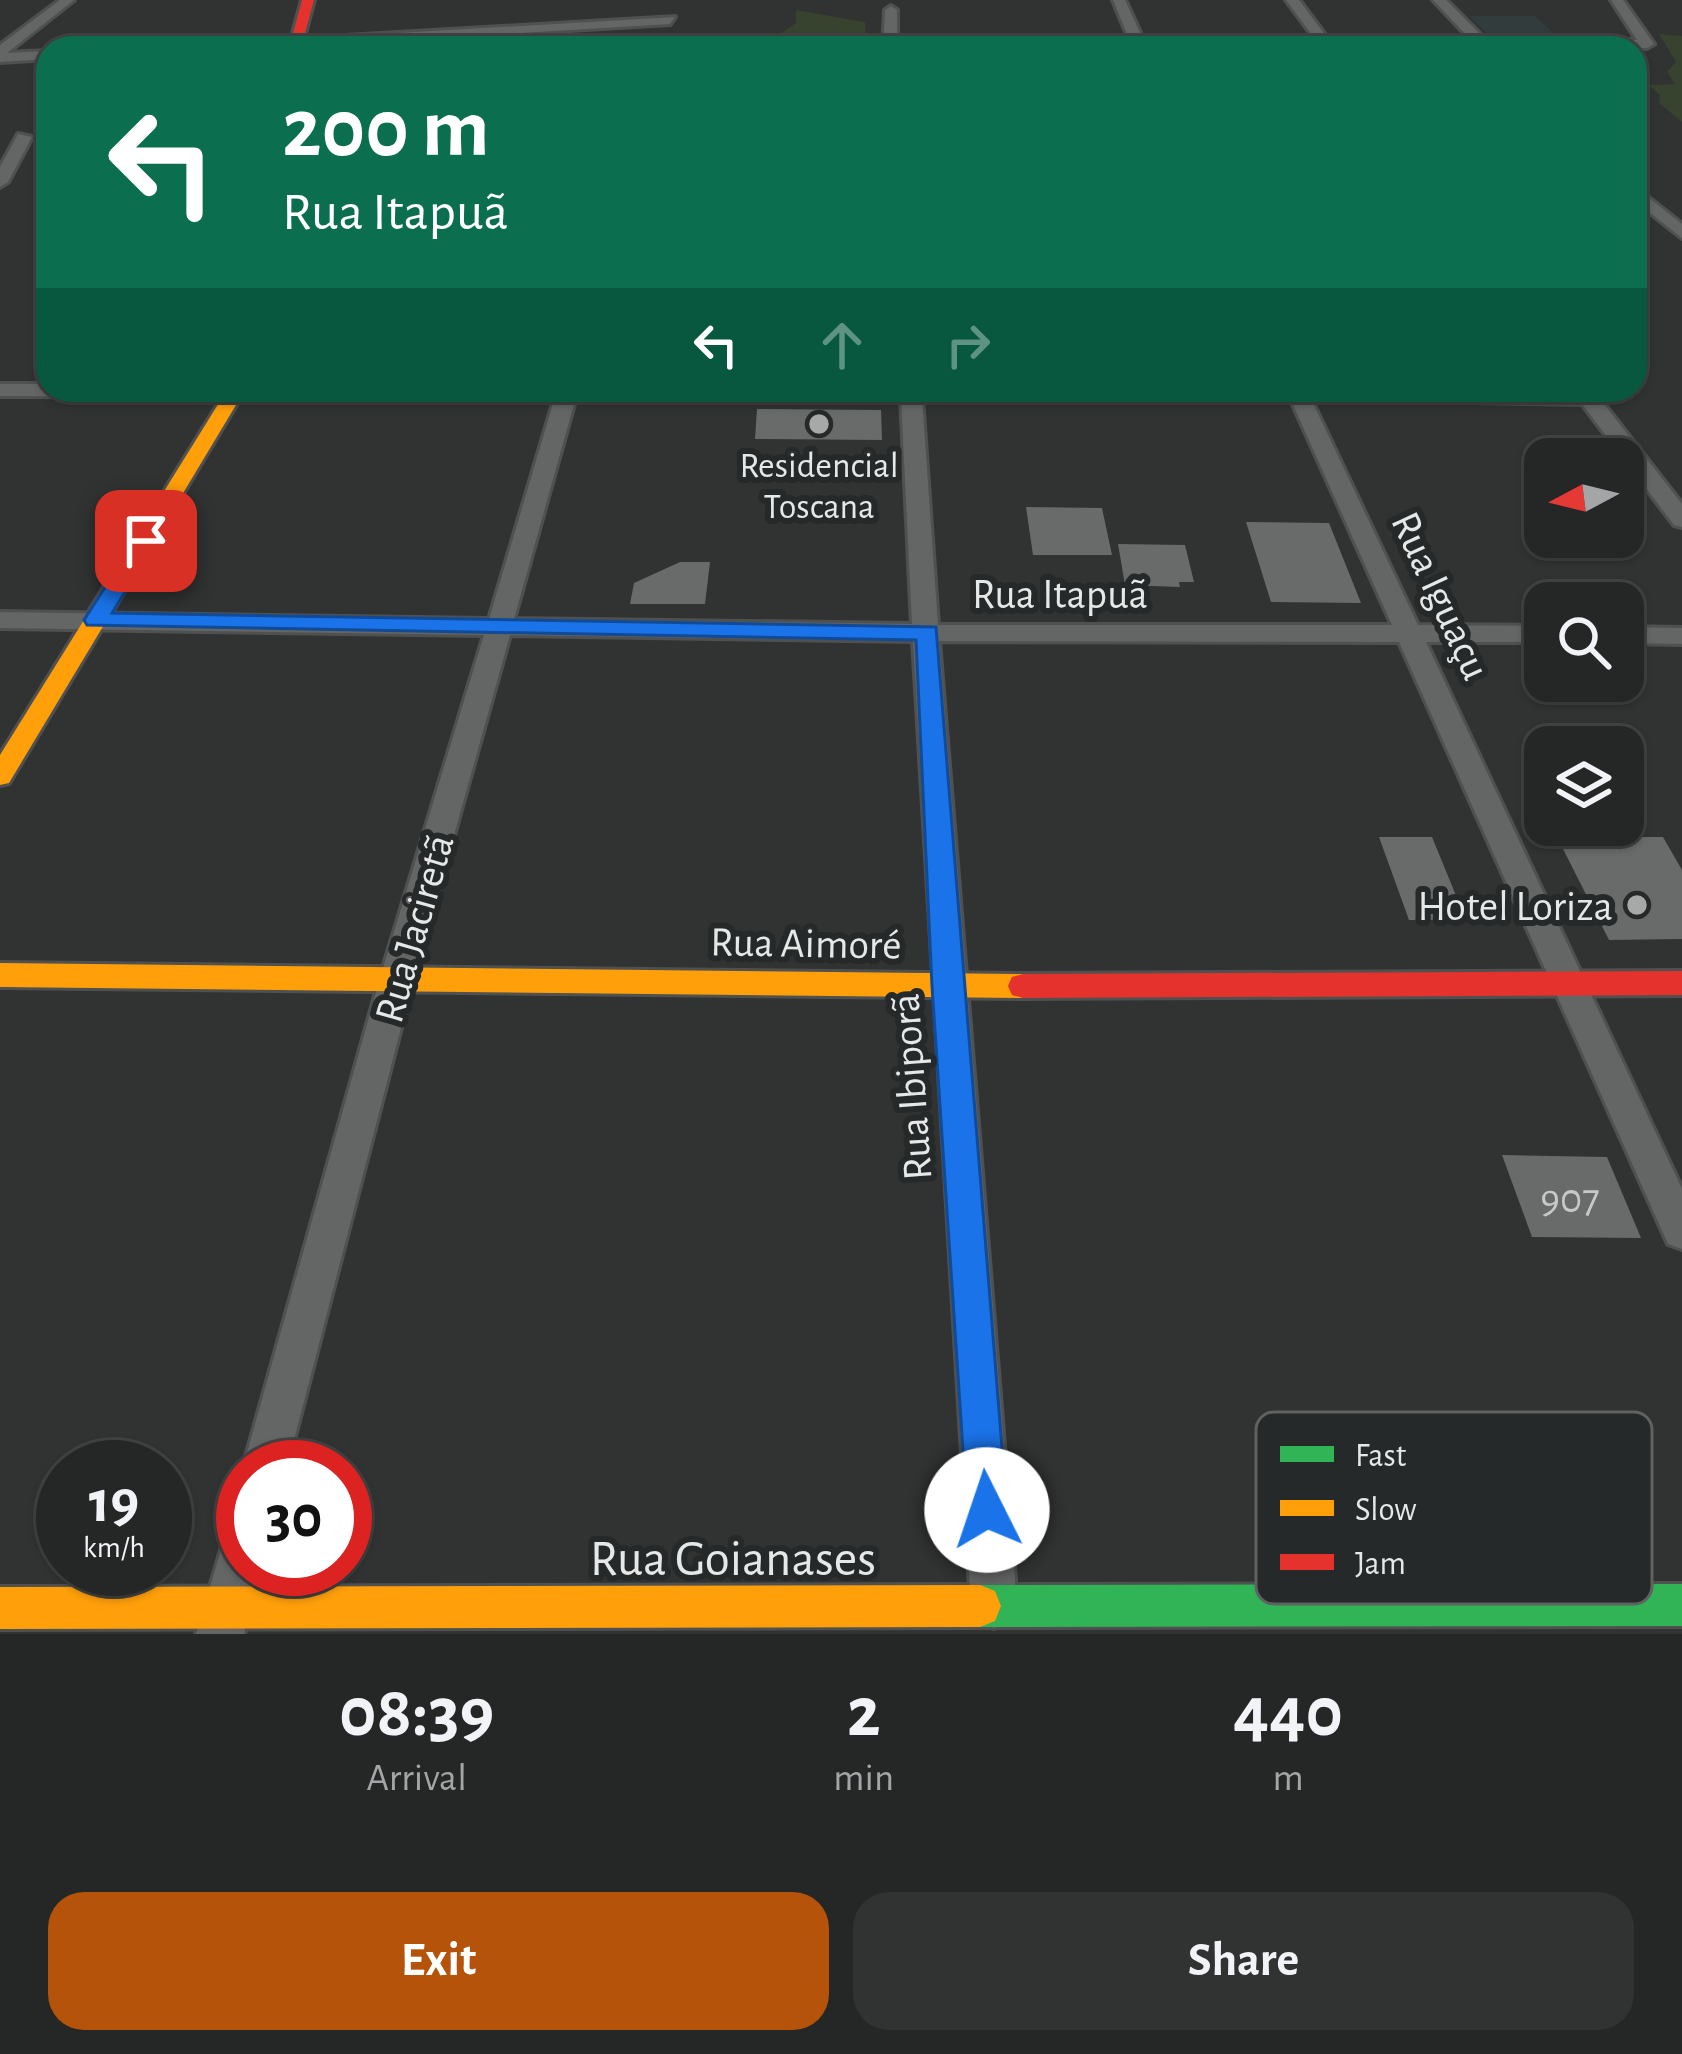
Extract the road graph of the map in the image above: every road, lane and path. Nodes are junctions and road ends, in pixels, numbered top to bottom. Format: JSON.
{"nodes":[{"id":1,"x":68,"y":0,"type":"edge"},
{"id":2,"x":308,"y":0,"type":"edge"},
{"id":3,"x":674,"y":0,"type":"edge"},
{"id":4,"x":1119,"y":0,"type":"edge"},
{"id":5,"x":1292,"y":0,"type":"edge"},
{"id":6,"x":1439,"y":0,"type":"edge"},
{"id":7,"x":1617,"y":0,"type":"edge"},
{"id":8,"x":891,"y":10,"type":"dead end"},
{"id":9,"x":563,"y":14,"type":"dead end"},
{"id":10,"x":576,"y":27,"type":"junction"},
{"id":11,"x":299,"y":36,"type":"edge"},
{"id":12,"x":443,"y":36,"type":"edge"},
{"id":13,"x":573,"y":36,"type":"edge"},
{"id":14,"x":890,"y":36,"type":"edge"},
{"id":15,"x":1135,"y":36,"type":"edge"},
{"id":16,"x":1319,"y":36,"type":"edge"},
{"id":17,"x":1475,"y":36,"type":"edge"},
{"id":18,"x":1642,"y":36,"type":"edge"},
{"id":19,"x":0,"y":55,"type":"edge"},
{"id":20,"x":36,"y":56,"type":"edge"},
{"id":21,"x":36,"y":136,"type":"edge"},
{"id":22,"x":24,"y":137,"type":"junction"},
{"id":23,"x":0,"y":139,"type":"edge"},
{"id":24,"x":0,"y":182,"type":"edge"},
{"id":25,"x":1647,"y":202,"type":"edge"},
{"id":26,"x":1682,"y":233,"type":"edge"},
{"id":27,"x":0,"y":390,"type":"edge"},
{"id":28,"x":36,"y":390,"type":"edge"},
{"id":29,"x":229,"y":402,"type":"edge"},
{"id":30,"x":565,"y":402,"type":"edge"},
{"id":31,"x":912,"y":402,"type":"edge"},
{"id":32,"x":1303,"y":402,"type":"edge"},
{"id":33,"x":1591,"y":402,"type":"edge"},
{"id":34,"x":1682,"y":520,"type":"edge"},
{"id":35,"x":0,"y":620,"type":"edge"},
{"id":36,"x":96,"y":620,"type":"junction"},
{"id":37,"x":502,"y":628,"type":"junction"},
{"id":38,"x":1409,"y":632,"type":"junction"},
{"id":39,"x":928,"y":633,"type":"junction"},
{"id":40,"x":1524,"y":634,"type":"edge"},
{"id":41,"x":1644,"y":635,"type":"edge"},
{"id":42,"x":1682,"y":636,"type":"edge"},
{"id":43,"x":0,"y":776,"type":"edge"},
{"id":44,"x":0,"y":975,"type":"edge"},
{"id":45,"x":397,"y":978,"type":"junction"},
{"id":46,"x":1682,"y":983,"type":"edge"},
{"id":47,"x":1568,"y":984,"type":"junction"},
{"id":48,"x":947,"y":986,"type":"junction"},
{"id":49,"x":1682,"y":1231,"type":"edge"},
{"id":50,"x":272,"y":1440,"type":"edge"},
{"id":51,"x":1682,"y":1605,"type":"edge"},
{"id":52,"x":0,"y":1608,"type":"edge"},
{"id":53,"x":224,"y":1619,"type":"edge"},
{"id":54,"x":995,"y":1620,"type":"edge"}],
"edges":[{"from":1,"to":19,"type":"street"},
{"from":2,"to":11,"type":"street"},
{"from":3,"to":10,"type":"street"},
{"from":4,"to":15,"type":"street"},
{"from":5,"to":16,"type":"street"},
{"from":6,"to":17,"type":"street"},
{"from":7,"to":18,"type":"street"},
{"from":8,"to":14,"type":"street"},
{"from":9,"to":10,"type":"street"},
{"from":10,"to":12,"type":"street"},
{"from":10,"to":13,"type":"street"},
{"from":19,"to":20,"type":"street"},
{"from":21,"to":22,"type":"street"},
{"from":22,"to":23,"type":"street"},
{"from":22,"to":24,"type":"street"},
{"from":25,"to":26,"type":"street"},
{"from":27,"to":28,"type":"street"},
{"from":29,"to":36,"type":"street"},
{"from":30,"to":37,"type":"street","name":"Rua Jaciretã"},
{"from":31,"to":39,"type":"street","name":"Rua Ibiporã"},
{"from":32,"to":38,"type":"street","name":"Rua Iguaçu"},
{"from":33,"to":34,"type":"street"},
{"from":35,"to":36,"type":"street","name":"Rua Itapuã"},
{"from":36,"to":37,"type":"street","name":"Rua Itapuã"},
{"from":36,"to":43,"type":"street"},
{"from":37,"to":39,"type":"street","name":"Rua Itapuã"},
{"from":37,"to":45,"type":"street","name":"Rua Jaciretã"},
{"from":38,"to":39,"type":"street","name":"Rua Itapuã"},
{"from":38,"to":40,"type":"street","name":"Rua Itapuã"},
{"from":38,"to":47,"type":"street","name":"Rua Iguaçu"},
{"from":39,"to":48,"type":"street","name":"Rua Ibiporã"},
{"from":41,"to":42,"type":"street"},
{"from":44,"to":45,"type":"street","name":"Rua Aimoré"},
{"from":45,"to":48,"type":"street","name":"Rua Aimoré"},
{"from":45,"to":50,"type":"street","name":"Rua Jaciretã"},
{"from":46,"to":47,"type":"street","name":"Rua Aimoré"},
{"from":47,"to":48,"type":"street","name":"Rua Aimoré"},
{"from":47,"to":49,"type":"street","name":"Rua Iguaçu"},
{"from":48,"to":54,"type":"street","name":"Rua Ibiporã"},
{"from":51,"to":54,"type":"street","name":"Rua Goianases"},
{"from":52,"to":53,"type":"street","name":"Rua Goianases"},
{"from":53,"to":54,"type":"street","name":"Rua Goianases"}]}
